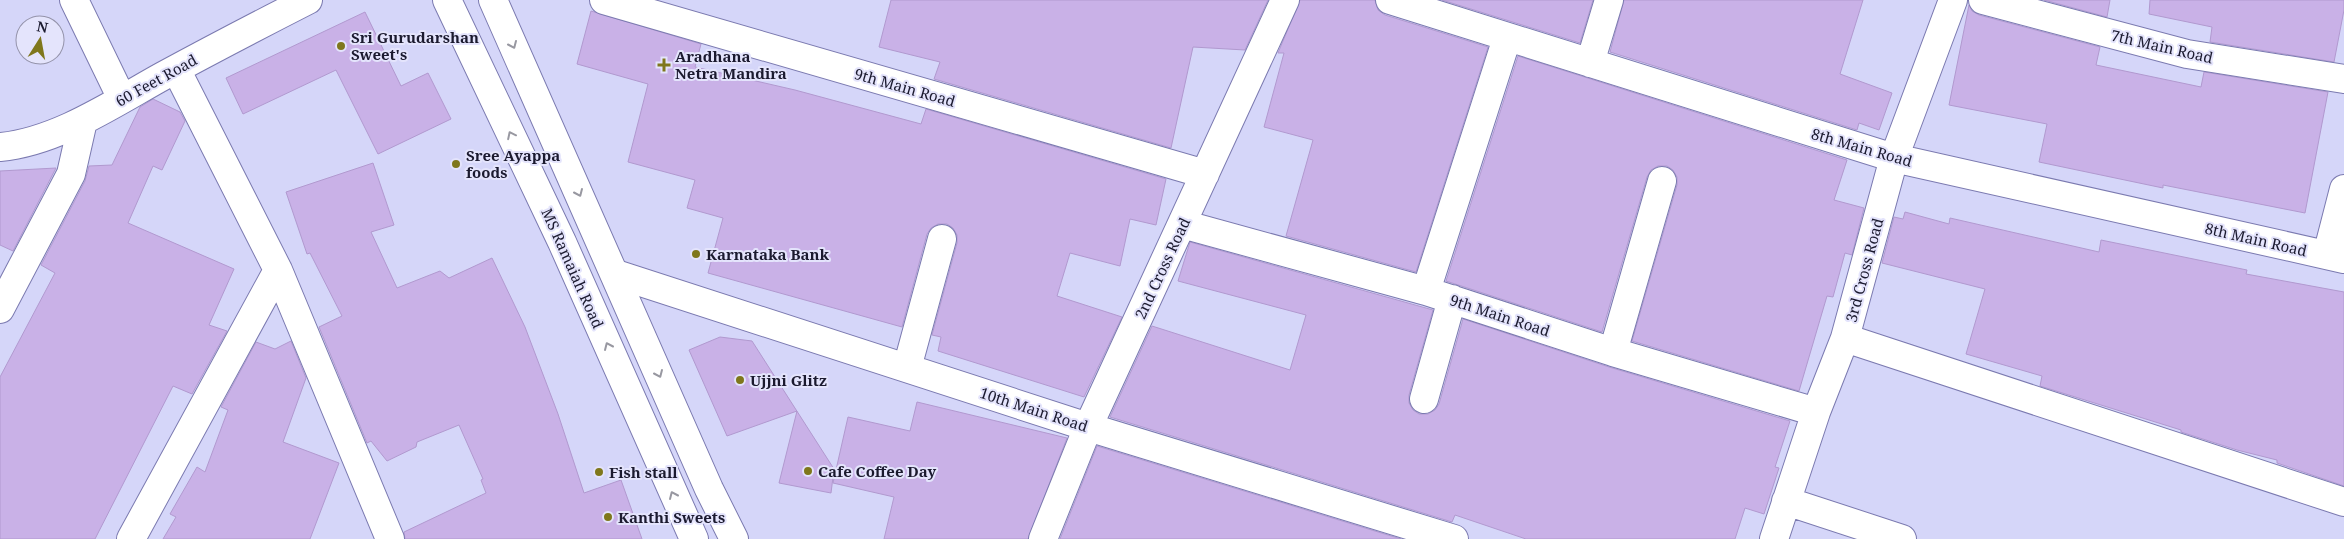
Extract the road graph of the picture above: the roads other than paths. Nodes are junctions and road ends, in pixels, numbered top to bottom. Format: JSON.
{"nodes":[{"id":1,"x":74,"y":0,"type":"edge"},
{"id":2,"x":308,"y":0,"type":"edge"},
{"id":3,"x":447,"y":0,"type":"edge"},
{"id":4,"x":493,"y":0,"type":"edge"},
{"id":5,"x":604,"y":0,"type":"edge"},
{"id":6,"x":1285,"y":0,"type":"edge"},
{"id":7,"x":1390,"y":0,"type":"edge"},
{"id":8,"x":1609,"y":0,"type":"edge"},
{"id":9,"x":1953,"y":0,"type":"edge"},
{"id":10,"x":1984,"y":0,"type":"edge"},
{"id":11,"x":1507,"y":38,"type":"junction"},
{"id":12,"x":1590,"y":63,"type":"junction"},
{"id":13,"x":176,"y":69,"type":"junction"},
{"id":14,"x":2344,"y":79,"type":"edge"},
{"id":15,"x":122,"y":98,"type":"junction"},
{"id":16,"x":83,"y":121,"type":"junction"},
{"id":17,"x":0,"y":147,"type":"edge"},
{"id":18,"x":1894,"y":158,"type":"junction"},
{"id":19,"x":1205,"y":174,"type":"junction"},
{"id":20,"x":1662,"y":181,"type":"dead end"},
{"id":21,"x":2344,"y":189,"type":"edge"},
{"id":22,"x":1182,"y":224,"type":"junction"},
{"id":23,"x":942,"y":239,"type":"dead end"},
{"id":24,"x":2336,"y":257,"type":"edge"},
{"id":25,"x":278,"y":270,"type":"junction"},
{"id":26,"x":616,"y":274,"type":"junction"},
{"id":27,"x":1426,"y":291,"type":"junction"},
{"id":28,"x":1452,"y":299,"type":"junction"},
{"id":29,"x":0,"y":309,"type":"edge"},
{"id":30,"x":1845,"y":338,"type":"junction"},
{"id":31,"x":1613,"y":352,"type":"junction"},
{"id":32,"x":907,"y":368,"type":"junction"},
{"id":33,"x":1424,"y":399,"type":"dead end"},
{"id":34,"x":1816,"y":412,"type":"junction"},
{"id":35,"x":1088,"y":427,"type":"junction"},
{"id":36,"x":1786,"y":501,"type":"junction"},
{"id":37,"x":2344,"y":502,"type":"edge"},
{"id":38,"x":131,"y":539,"type":"edge"},
{"id":39,"x":390,"y":539,"type":"edge"},
{"id":40,"x":694,"y":539,"type":"edge"},
{"id":41,"x":734,"y":539,"type":"edge"},
{"id":42,"x":1043,"y":539,"type":"edge"},
{"id":43,"x":1454,"y":539,"type":"edge"},
{"id":44,"x":1774,"y":539,"type":"edge"},
{"id":45,"x":1902,"y":539,"type":"edge"}],
"edges":[{"from":1,"to":15,"type":"street"},
{"from":2,"to":13,"type":"street","name":"60 Feet Road"},
{"from":40,"to":3,"type":"street","name":"MS Ramaiah Road","one_way":true},
{"from":4,"to":26,"type":"street","one_way":true},
{"from":5,"to":19,"type":"street","name":"9th Main Road"},
{"from":6,"to":19,"type":"street","name":"2nd Cross Road"},
{"from":7,"to":11,"type":"street","name":"8th Main Road"},
{"from":8,"to":12,"type":"street"},
{"from":9,"to":18,"type":"street","name":"3rd Cross Road"},
{"from":10,"to":14,"type":"street","name":"7th Main Road"},
{"from":11,"to":12,"type":"street","name":"8th Main Road"},
{"from":11,"to":27,"type":"street"},
{"from":12,"to":18,"type":"street","name":"8th Main Road"},
{"from":13,"to":15,"type":"street","name":"60 Feet Road"},
{"from":13,"to":25,"type":"street"},
{"from":15,"to":16,"type":"street","name":"60 Feet Road"},
{"from":16,"to":17,"type":"street","name":"60 Feet Road"},
{"from":16,"to":29,"type":"street"},
{"from":18,"to":24,"type":"street","name":"8th Main Road"},
{"from":18,"to":30,"type":"street","name":"3rd Cross Road"},
{"from":19,"to":22,"type":"street","name":"2nd Cross Road"},
{"from":20,"to":31,"type":"street"},
{"from":21,"to":24,"type":"street"},
{"from":22,"to":27,"type":"street","name":"9th Main Road"},
{"from":22,"to":35,"type":"street","name":"2nd Cross Road"},
{"from":23,"to":32,"type":"street"},
{"from":25,"to":38,"type":"street"},
{"from":25,"to":39,"type":"street"},
{"from":26,"to":32,"type":"street","name":"10th Main Road"},
{"from":26,"to":41,"type":"street","one_way":true},
{"from":27,"to":28,"type":"street","name":"9th Main Road"},
{"from":28,"to":31,"type":"street","name":"9th Main Road"},
{"from":28,"to":33,"type":"street"},
{"from":30,"to":34,"type":"street","name":"3rd Cross Road"},
{"from":30,"to":37,"type":"street"},
{"from":31,"to":34,"type":"street","name":"9th Main Road"},
{"from":32,"to":35,"type":"street","name":"10th Main Road"},
{"from":34,"to":36,"type":"street","name":"3rd Cross Road"},
{"from":35,"to":42,"type":"street","name":"2nd Cross Road"},
{"from":35,"to":43,"type":"street","name":"10th Main Road"},
{"from":36,"to":44,"type":"street","name":"3rd Cross Road"},
{"from":36,"to":45,"type":"street"}]}
